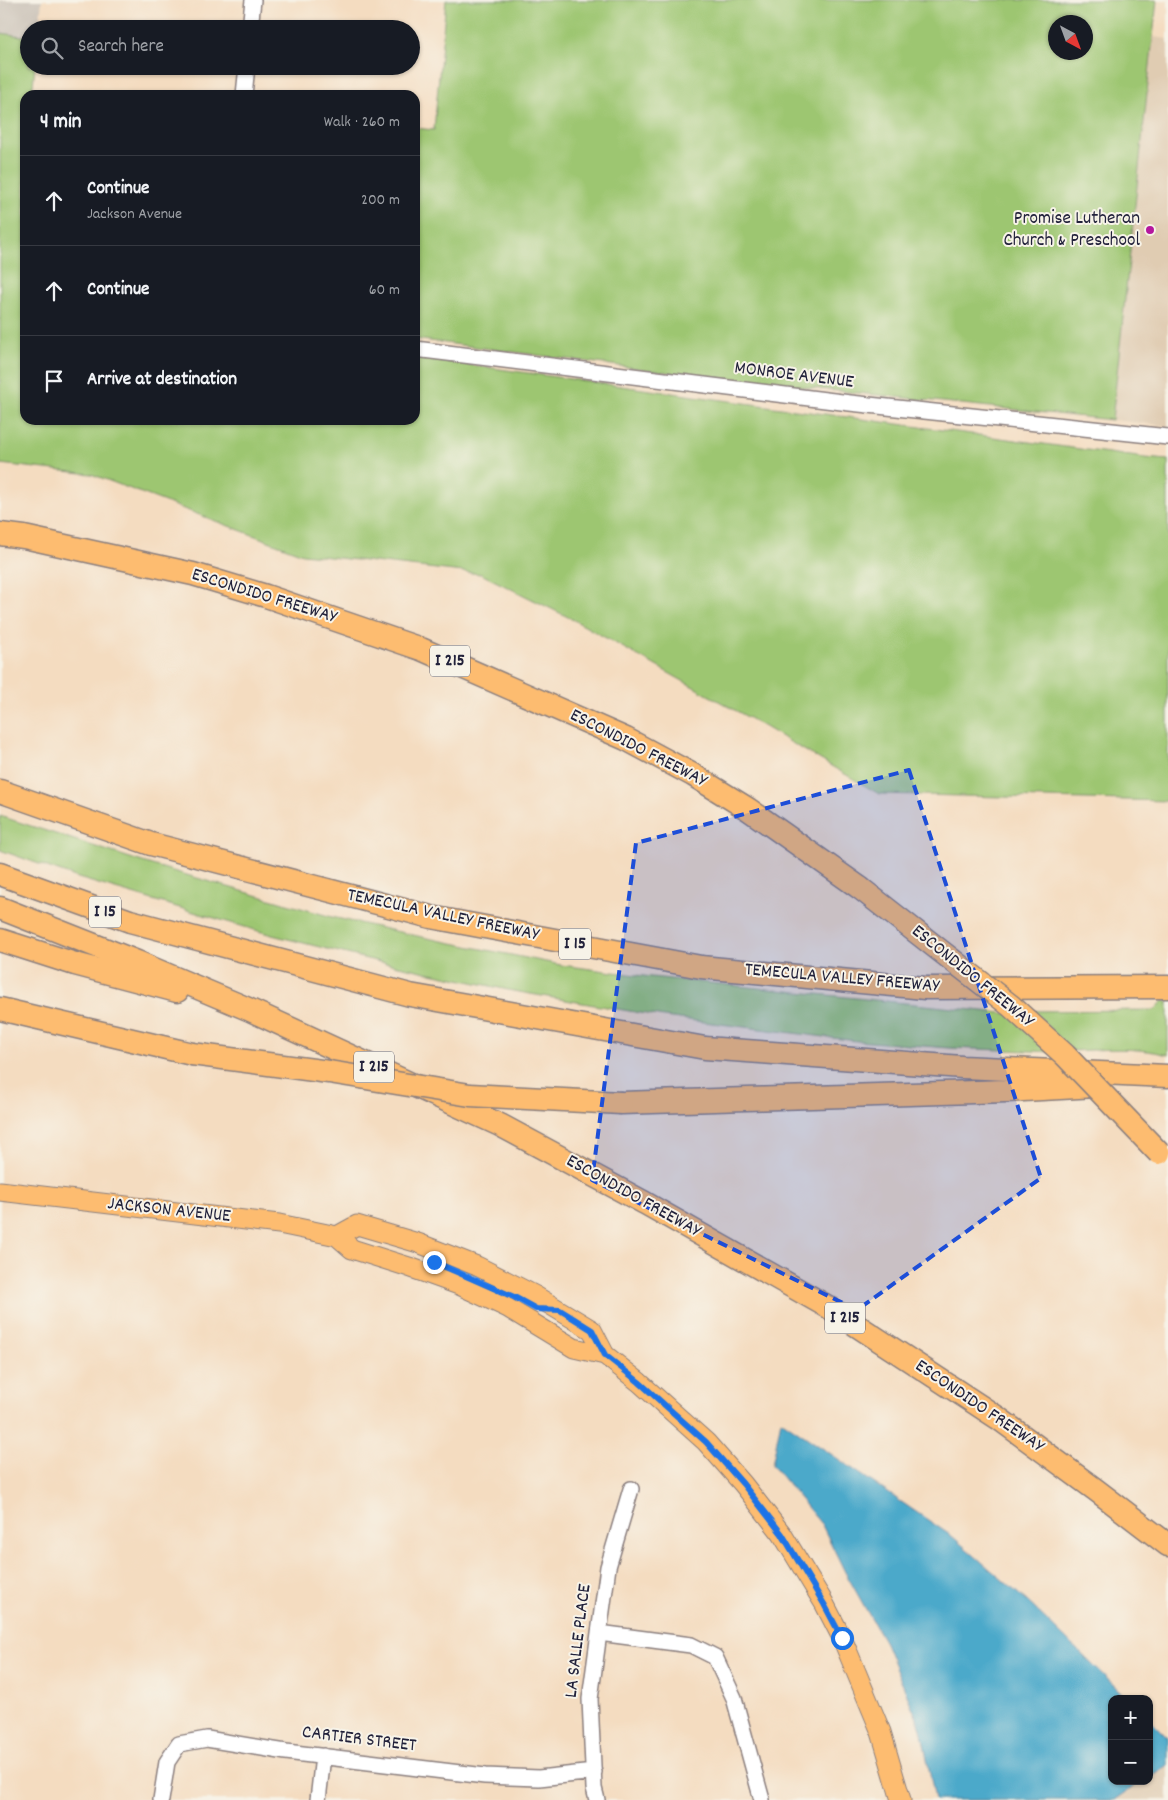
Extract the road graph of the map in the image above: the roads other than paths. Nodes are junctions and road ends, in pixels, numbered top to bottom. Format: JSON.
{"nodes":[{"id":1,"x":253,"y":0,"type":"edge"},
{"id":2,"x":251,"y":20,"type":"edge"},
{"id":3,"x":245,"y":75,"type":"edge"},
{"id":4,"x":244,"y":90,"type":"edge"},
{"id":5,"x":420,"y":350,"type":"edge"},
{"id":6,"x":1168,"y":437,"type":"edge"},
{"id":7,"x":0,"y":534,"type":"edge"},
{"id":8,"x":0,"y":791,"type":"edge"},
{"id":9,"x":0,"y":874,"type":"edge"},
{"id":10,"x":0,"y":908,"type":"edge"},
{"id":11,"x":0,"y":940,"type":"edge"},
{"id":12,"x":1168,"y":987,"type":"edge"},
{"id":13,"x":0,"y":1009,"type":"edge"},
{"id":14,"x":248,"y":1009,"type":"junction"},
{"id":15,"x":1168,"y":1076,"type":"edge"},
{"id":16,"x":1168,"y":1081,"type":"edge"},
{"id":17,"x":1163,"y":1158,"type":"edge"},
{"id":18,"x":0,"y":1191,"type":"edge"},
{"id":19,"x":337,"y":1236,"type":"junction"},
{"id":20,"x":409,"y":1267,"type":"junction"},
{"id":21,"x":560,"y":1310,"type":"junction"},
{"id":22,"x":605,"y":1355,"type":"junction"},
{"id":23,"x":630,"y":1489,"type":"dead end"},
{"id":24,"x":1168,"y":1545,"type":"edge"},
{"id":25,"x":599,"y":1633,"type":"junction"},
{"id":26,"x":323,"y":1756,"type":"junction"},
{"id":27,"x":594,"y":1772,"type":"junction"},
{"id":28,"x":161,"y":1800,"type":"edge"},
{"id":29,"x":318,"y":1800,"type":"edge"},
{"id":30,"x":597,"y":1800,"type":"edge"},
{"id":31,"x":762,"y":1800,"type":"edge"},
{"id":32,"x":901,"y":1800,"type":"edge"}],
"edges":[{"from":1,"to":2,"type":"street"},
{"from":3,"to":4,"type":"street"},
{"from":5,"to":6,"type":"street","name":"MONROE AVENUE"},
{"from":7,"to":17,"type":"highway","name":"ESCONDIDO FREEWAY","number":"I 215","bridge":true},
{"from":8,"to":12,"type":"highway","name":"TEMECULA VALLEY FREEWAY","number":"I 15"},
{"from":9,"to":15,"type":"highway","number":"I 15"},
{"from":10,"to":14,"type":"highway"},
{"from":11,"to":14,"type":"highway"},
{"from":13,"to":16,"type":"highway","bridge":true},
{"from":14,"to":24,"type":"highway","name":"ESCONDIDO FREEWAY","number":"I 215"},
{"from":18,"to":19,"type":"main road","name":"JACKSON AVENUE"},
{"from":19,"to":20,"type":"main road","name":"JACKSON AVENUE"},
{"from":19,"to":21,"type":"main road","name":"JACKSON AVENUE"},
{"from":20,"to":21,"type":"main road"},
{"from":20,"to":22,"type":"main road","name":"JACKSON AVENUE"},
{"from":21,"to":22,"type":"main road","name":"JACKSON AVENUE"},
{"from":22,"to":32,"type":"main road","name":"JACKSON AVENUE"},
{"from":23,"to":25,"type":"street","name":"LA SALLE PLACE"},
{"from":25,"to":27,"type":"street","name":"LA SALLE PLACE"},
{"from":25,"to":31,"type":"street"},
{"from":26,"to":27,"type":"street","name":"CARTIER STREET"},
{"from":26,"to":28,"type":"street","name":"CARTIER STREET"},
{"from":26,"to":29,"type":"street"},
{"from":27,"to":30,"type":"street","name":"LA SALLE PLACE"}]}
